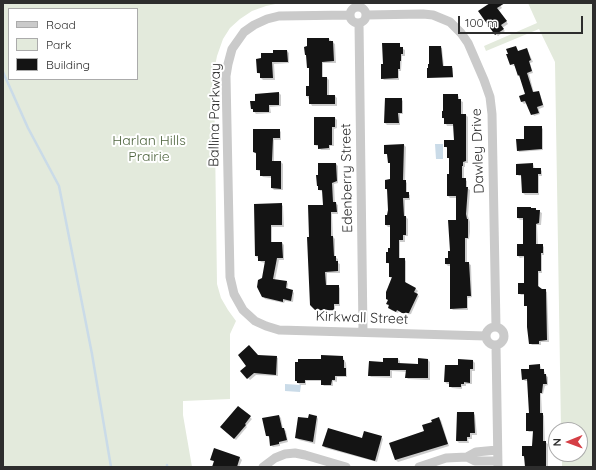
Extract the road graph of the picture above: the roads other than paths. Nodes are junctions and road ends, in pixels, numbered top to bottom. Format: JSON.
{"nodes":[{"id":1,"x":358,"y":5,"type":"edge"},
{"id":2,"x":350,"y":15,"type":"junction"},
{"id":3,"x":366,"y":15,"type":"junction"},
{"id":4,"x":359,"y":23,"type":"junction"},
{"id":5,"x":243,"y":310,"type":"joint"},
{"id":6,"x":496,"y":327,"type":"junction"},
{"id":7,"x":363,"y":332,"type":"junction"},
{"id":8,"x":486,"y":336,"type":"junction"},
{"id":9,"x":496,"y":346,"type":"junction"},
{"id":10,"x":497,"y":450,"type":"junction"},
{"id":11,"x":467,"y":456,"type":"junction"},
{"id":12,"x":328,"y":464,"type":"edge"},
{"id":13,"x":498,"y":464,"type":"edge"},
{"id":14,"x":263,"y":467,"type":"edge"},
{"id":15,"x":346,"y":467,"type":"edge"},
{"id":16,"x":419,"y":467,"type":"edge"}],
"edges":[{"from":1,"to":2,"type":"street"},
{"from":1,"to":3,"type":"street"},
{"from":2,"to":4,"type":"street"},
{"from":2,"to":5,"type":"street","name":"Ballina Parkway"},
{"from":3,"to":4,"type":"street"},
{"from":3,"to":6,"type":"street","name":"Dawley Drive"},
{"from":4,"to":7,"type":"street","name":"Edenberry Street"},
{"from":5,"to":7,"type":"street","name":"Kirkwall Street"},
{"from":6,"to":8,"type":"street"},
{"from":6,"to":9,"type":"street"},
{"from":7,"to":8,"type":"street","name":"Kirkwall Street"},
{"from":8,"to":9,"type":"street"},
{"from":9,"to":10,"type":"street"},
{"from":10,"to":11,"type":"street"},
{"from":10,"to":13,"type":"street"},
{"from":11,"to":13,"type":"street"},
{"from":11,"to":16,"type":"street"},
{"from":12,"to":14,"type":"street"},
{"from":12,"to":15,"type":"street"}]}
